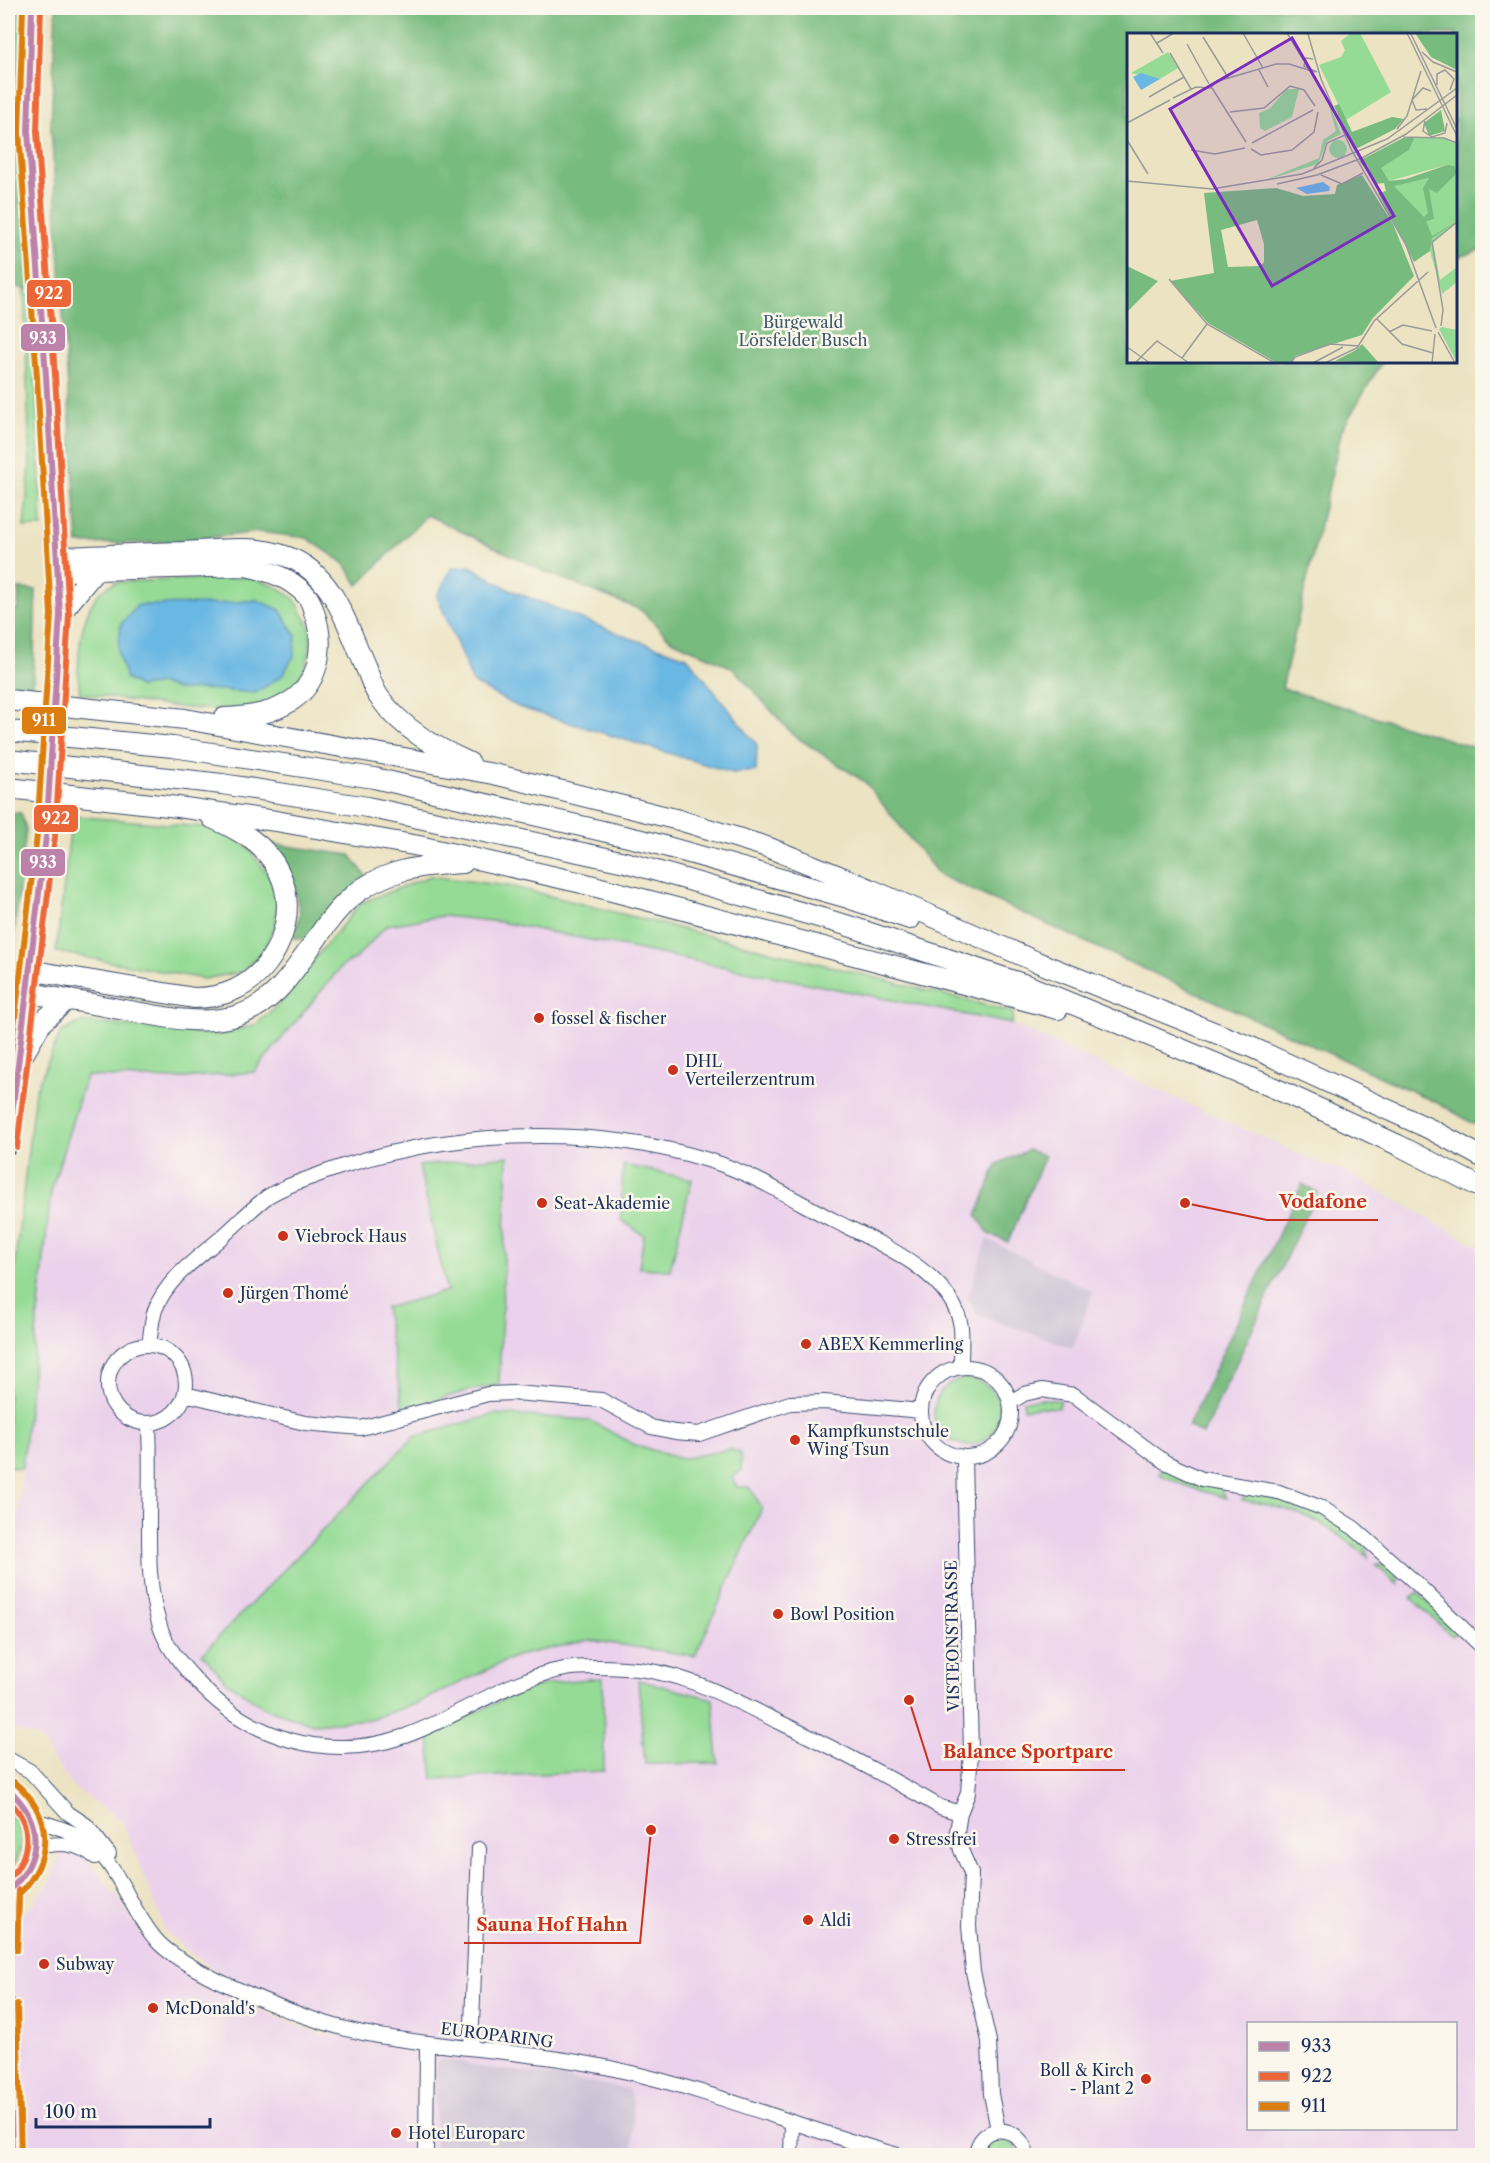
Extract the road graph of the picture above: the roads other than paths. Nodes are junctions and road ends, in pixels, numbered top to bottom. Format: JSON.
{"nodes":[{"id":1,"x":32,"y":8,"type":"edge"},
{"id":2,"x":58,"y":564,"type":"junction"},
{"id":3,"x":96,"y":570,"type":"junction"},
{"id":4,"x":60,"y":614,"type":"junction"},
{"id":5,"x":8,"y":700,"type":"edge"},
{"id":6,"x":185,"y":719,"type":"junction"},
{"id":7,"x":8,"y":730,"type":"edge"},
{"id":8,"x":8,"y":760,"type":"edge"},
{"id":9,"x":494,"y":774,"type":"junction"},
{"id":10,"x":8,"y":789,"type":"edge"},
{"id":11,"x":178,"y":807,"type":"junction"},
{"id":12,"x":483,"y":861,"type":"junction"},
{"id":13,"x":1037,"y":962,"type":"junction"},
{"id":14,"x":28,"y":970,"type":"junction"},
{"id":15,"x":25,"y":992,"type":"junction"},
{"id":16,"x":68,"y":999,"type":"junction"},
{"id":17,"x":1138,"y":1031,"type":"junction"},
{"id":18,"x":19,"y":1062,"type":"junction"},
{"id":19,"x":8,"y":1146,"type":"edge"},
{"id":20,"x":1482,"y":1157,"type":"edge"},
{"id":21,"x":1482,"y":1188,"type":"edge"},
{"id":22,"x":149,"y":1345,"type":"junction"},
{"id":23,"x":961,"y":1367,"type":"junction"},
{"id":24,"x":185,"y":1394,"type":"junction"},
{"id":25,"x":1011,"y":1402,"type":"junction"},
{"id":26,"x":921,"y":1411,"type":"junction"},
{"id":27,"x":149,"y":1423,"type":"junction"},
{"id":28,"x":964,"y":1458,"type":"junction"},
{"id":29,"x":1482,"y":1647,"type":"edge"},
{"id":30,"x":8,"y":1760,"type":"edge"},
{"id":31,"x":8,"y":1789,"type":"edge"},
{"id":32,"x":960,"y":1813,"type":"junction"},
{"id":33,"x":32,"y":1819,"type":"junction"},
{"id":34,"x":35,"y":1848,"type":"junction"},
{"id":35,"x":479,"y":1849,"type":"dead end"},
{"id":36,"x":9,"y":1891,"type":"edge"},
{"id":37,"x":125,"y":1892,"type":"junction"},
{"id":38,"x":8,"y":1950,"type":"edge"},
{"id":39,"x":8,"y":2004,"type":"edge"},
{"id":40,"x":427,"y":2043,"type":"junction"},
{"id":41,"x":471,"y":2048,"type":"junction"},
{"id":42,"x":792,"y":2123,"type":"junction"},
{"id":43,"x":998,"y":2130,"type":"junction"},
{"id":44,"x":12,"y":2156,"type":"edge"},
{"id":45,"x":426,"y":2156,"type":"edge"},
{"id":46,"x":791,"y":2156,"type":"edge"},
{"id":47,"x":901,"y":2156,"type":"edge"},
{"id":48,"x":976,"y":2156,"type":"edge"},
{"id":49,"x":1027,"y":2156,"type":"edge"}],
"edges":[{"from":1,"to":2,"type":"main road"},
{"from":2,"to":3,"type":"highway"},
{"from":2,"to":4,"type":"main road"},
{"from":2,"to":9,"type":"highway"},
{"from":3,"to":4,"type":"highway"},
{"from":3,"to":6,"type":"highway"},
{"from":4,"to":14,"type":"main road","bridge":true},
{"from":5,"to":6,"type":"highway"},
{"from":6,"to":9,"type":"highway"},
{"from":7,"to":13,"type":"highway"},
{"from":8,"to":17,"type":"highway"},
{"from":9,"to":13,"type":"highway"},
{"from":10,"to":11,"type":"highway"},
{"from":11,"to":12,"type":"highway"},
{"from":11,"to":14,"type":"highway"},
{"from":12,"to":16,"type":"highway"},
{"from":12,"to":17,"type":"highway"},
{"from":13,"to":20,"type":"highway"},
{"from":14,"to":15,"type":"main road"},
{"from":15,"to":16,"type":"highway"},
{"from":15,"to":18,"type":"main road"},
{"from":16,"to":18,"type":"highway"},
{"from":17,"to":21,"type":"highway"},
{"from":18,"to":19,"type":"main road"},
{"from":22,"to":23,"type":"street"},
{"from":22,"to":24,"type":"street"},
{"from":22,"to":27,"type":"street"},
{"from":23,"to":25,"type":"street"},
{"from":23,"to":26,"type":"street"},
{"from":24,"to":26,"type":"street"},
{"from":24,"to":27,"type":"street"},
{"from":25,"to":28,"type":"street"},
{"from":25,"to":29,"type":"street"},
{"from":26,"to":28,"type":"street"},
{"from":27,"to":32,"type":"street"},
{"from":28,"to":32,"type":"street","name":"VISTEONSTRASSE"},
{"from":30,"to":37,"type":"street"},
{"from":31,"to":33,"type":"main road"},
{"from":32,"to":43,"type":"street","name":"VISTEONSTRASSE"},
{"from":33,"to":34,"type":"main road"},
{"from":33,"to":37,"type":"street"},
{"from":34,"to":36,"type":"main road"},
{"from":34,"to":37,"type":"street"},
{"from":35,"to":41,"type":"street"},
{"from":36,"to":38,"type":"street"},
{"from":37,"to":40,"type":"street","name":"EUROPARING"},
{"from":39,"to":44,"type":"street"},
{"from":40,"to":41,"type":"street","name":"EUROPARING"},
{"from":40,"to":45,"type":"street"},
{"from":41,"to":42,"type":"street","name":"EUROPARING"},
{"from":42,"to":46,"type":"street"},
{"from":42,"to":47,"type":"street","name":"EUROPARING"},
{"from":43,"to":48,"type":"street"},
{"from":43,"to":49,"type":"street"}]}
